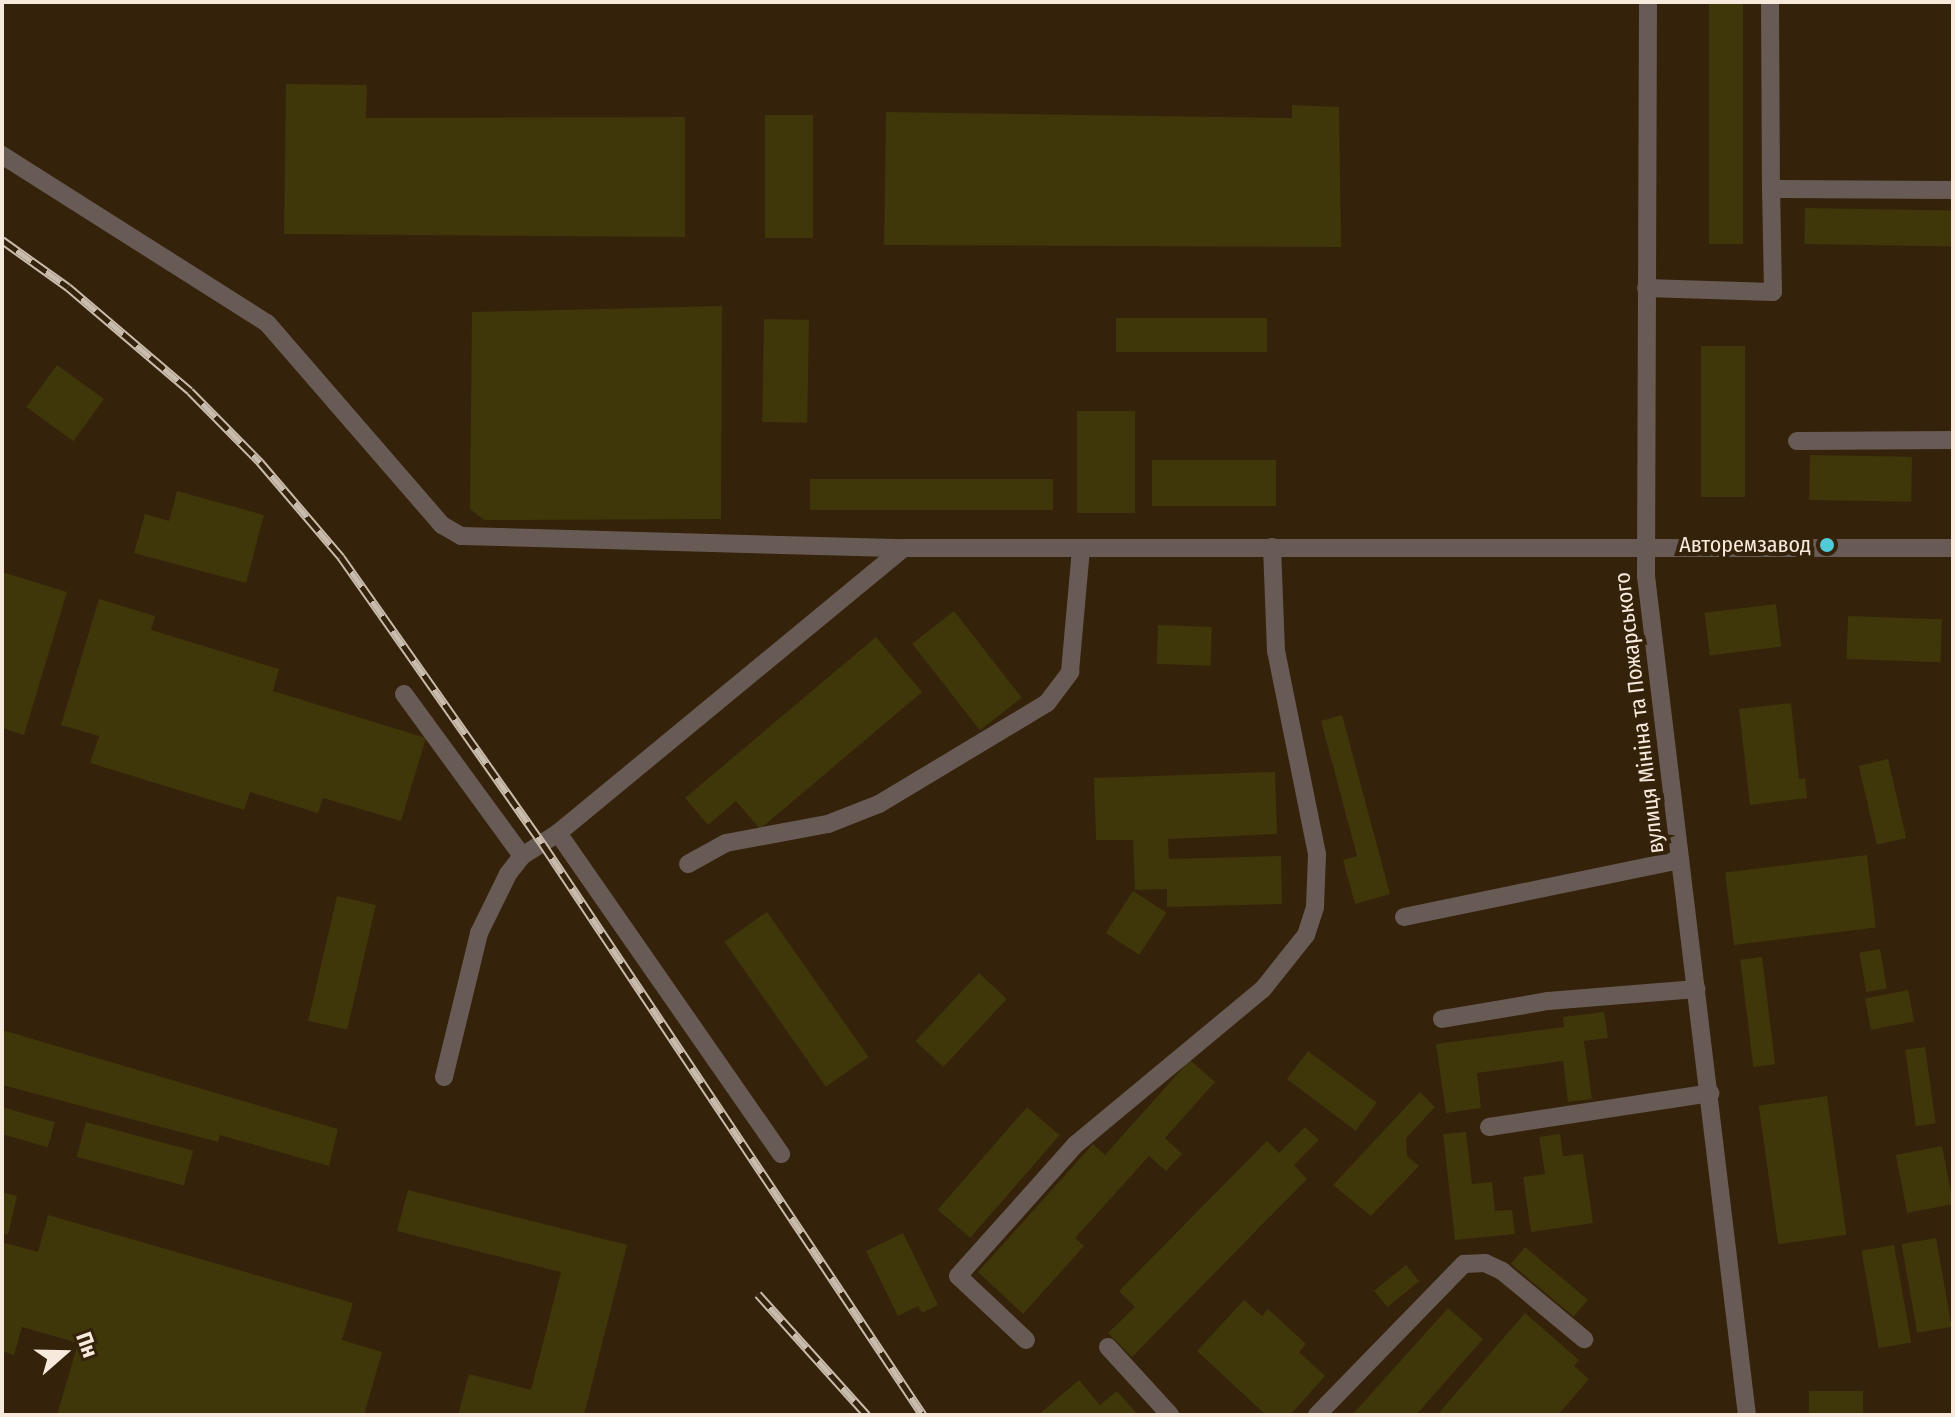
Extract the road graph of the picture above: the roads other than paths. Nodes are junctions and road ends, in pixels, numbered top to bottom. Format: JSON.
{"nodes":[{"id":1,"x":1648,"y":2,"type":"edge"},
{"id":2,"x":1770,"y":2,"type":"edge"},
{"id":3,"x":2,"y":155,"type":"edge"},
{"id":4,"x":1771,"y":189,"type":"junction"},
{"id":5,"x":1953,"y":190,"type":"edge"},
{"id":6,"x":1646,"y":288,"type":"junction"},
{"id":7,"x":1953,"y":440,"type":"edge"},
{"id":8,"x":1797,"y":441,"type":"dead end"},
{"id":9,"x":1644,"y":545,"type":"junction"},
{"id":10,"x":1272,"y":547,"type":"junction"},
{"id":11,"x":904,"y":548,"type":"junction"},
{"id":12,"x":1081,"y":548,"type":"junction"},
{"id":13,"x":1953,"y":548,"type":"edge"},
{"id":14,"x":404,"y":694,"type":"dead end"},
{"id":15,"x":558,"y":833,"type":"junction"},
{"id":16,"x":522,"y":856,"type":"junction"},
{"id":17,"x":1680,"y":860,"type":"junction"},
{"id":18,"x":688,"y":864,"type":"dead end"},
{"id":19,"x":1404,"y":917,"type":"dead end"},
{"id":20,"x":1697,"y":989,"type":"junction"},
{"id":21,"x":1442,"y":1019,"type":"dead end"},
{"id":22,"x":444,"y":1077,"type":"dead end"},
{"id":23,"x":1710,"y":1093,"type":"junction"},
{"id":24,"x":1489,"y":1127,"type":"dead end"},
{"id":25,"x":781,"y":1154,"type":"dead end"},
{"id":26,"x":1584,"y":1339,"type":"dead end"},
{"id":27,"x":1026,"y":1340,"type":"dead end"},
{"id":28,"x":1108,"y":1347,"type":"dead end"},
{"id":29,"x":1170,"y":1415,"type":"edge"},
{"id":30,"x":1317,"y":1415,"type":"edge"},
{"id":31,"x":1747,"y":1415,"type":"edge"}],
"edges":[{"from":1,"to":6,"type":"street","name":"вулиця Мініна та Пожарського"},
{"from":2,"to":4,"type":"street"},
{"from":3,"to":11,"type":"street"},
{"from":4,"to":5,"type":"street"},
{"from":4,"to":6,"type":"street"},
{"from":6,"to":9,"type":"street","name":"вулиця Мініна та Пожарського"},
{"from":7,"to":8,"type":"street"},
{"from":9,"to":10,"type":"street"},
{"from":9,"to":13,"type":"street"},
{"from":9,"to":17,"type":"street","name":"вулиця Мініна та Пожарського"},
{"from":10,"to":12,"type":"street"},
{"from":10,"to":27,"type":"street"},
{"from":11,"to":12,"type":"street"},
{"from":11,"to":15,"type":"street"},
{"from":12,"to":18,"type":"street"},
{"from":14,"to":16,"type":"street"},
{"from":15,"to":16,"type":"street"},
{"from":15,"to":25,"type":"street"},
{"from":16,"to":22,"type":"street"},
{"from":17,"to":19,"type":"street"},
{"from":17,"to":20,"type":"street","name":"вулиця Мініна та Пожарського"},
{"from":20,"to":21,"type":"street"},
{"from":20,"to":23,"type":"street","name":"вулиця Мініна та Пожарського"},
{"from":23,"to":24,"type":"street"},
{"from":23,"to":31,"type":"street","name":"вулиця Мініна та Пожарського"},
{"from":26,"to":30,"type":"street"},
{"from":28,"to":29,"type":"street"}]}
